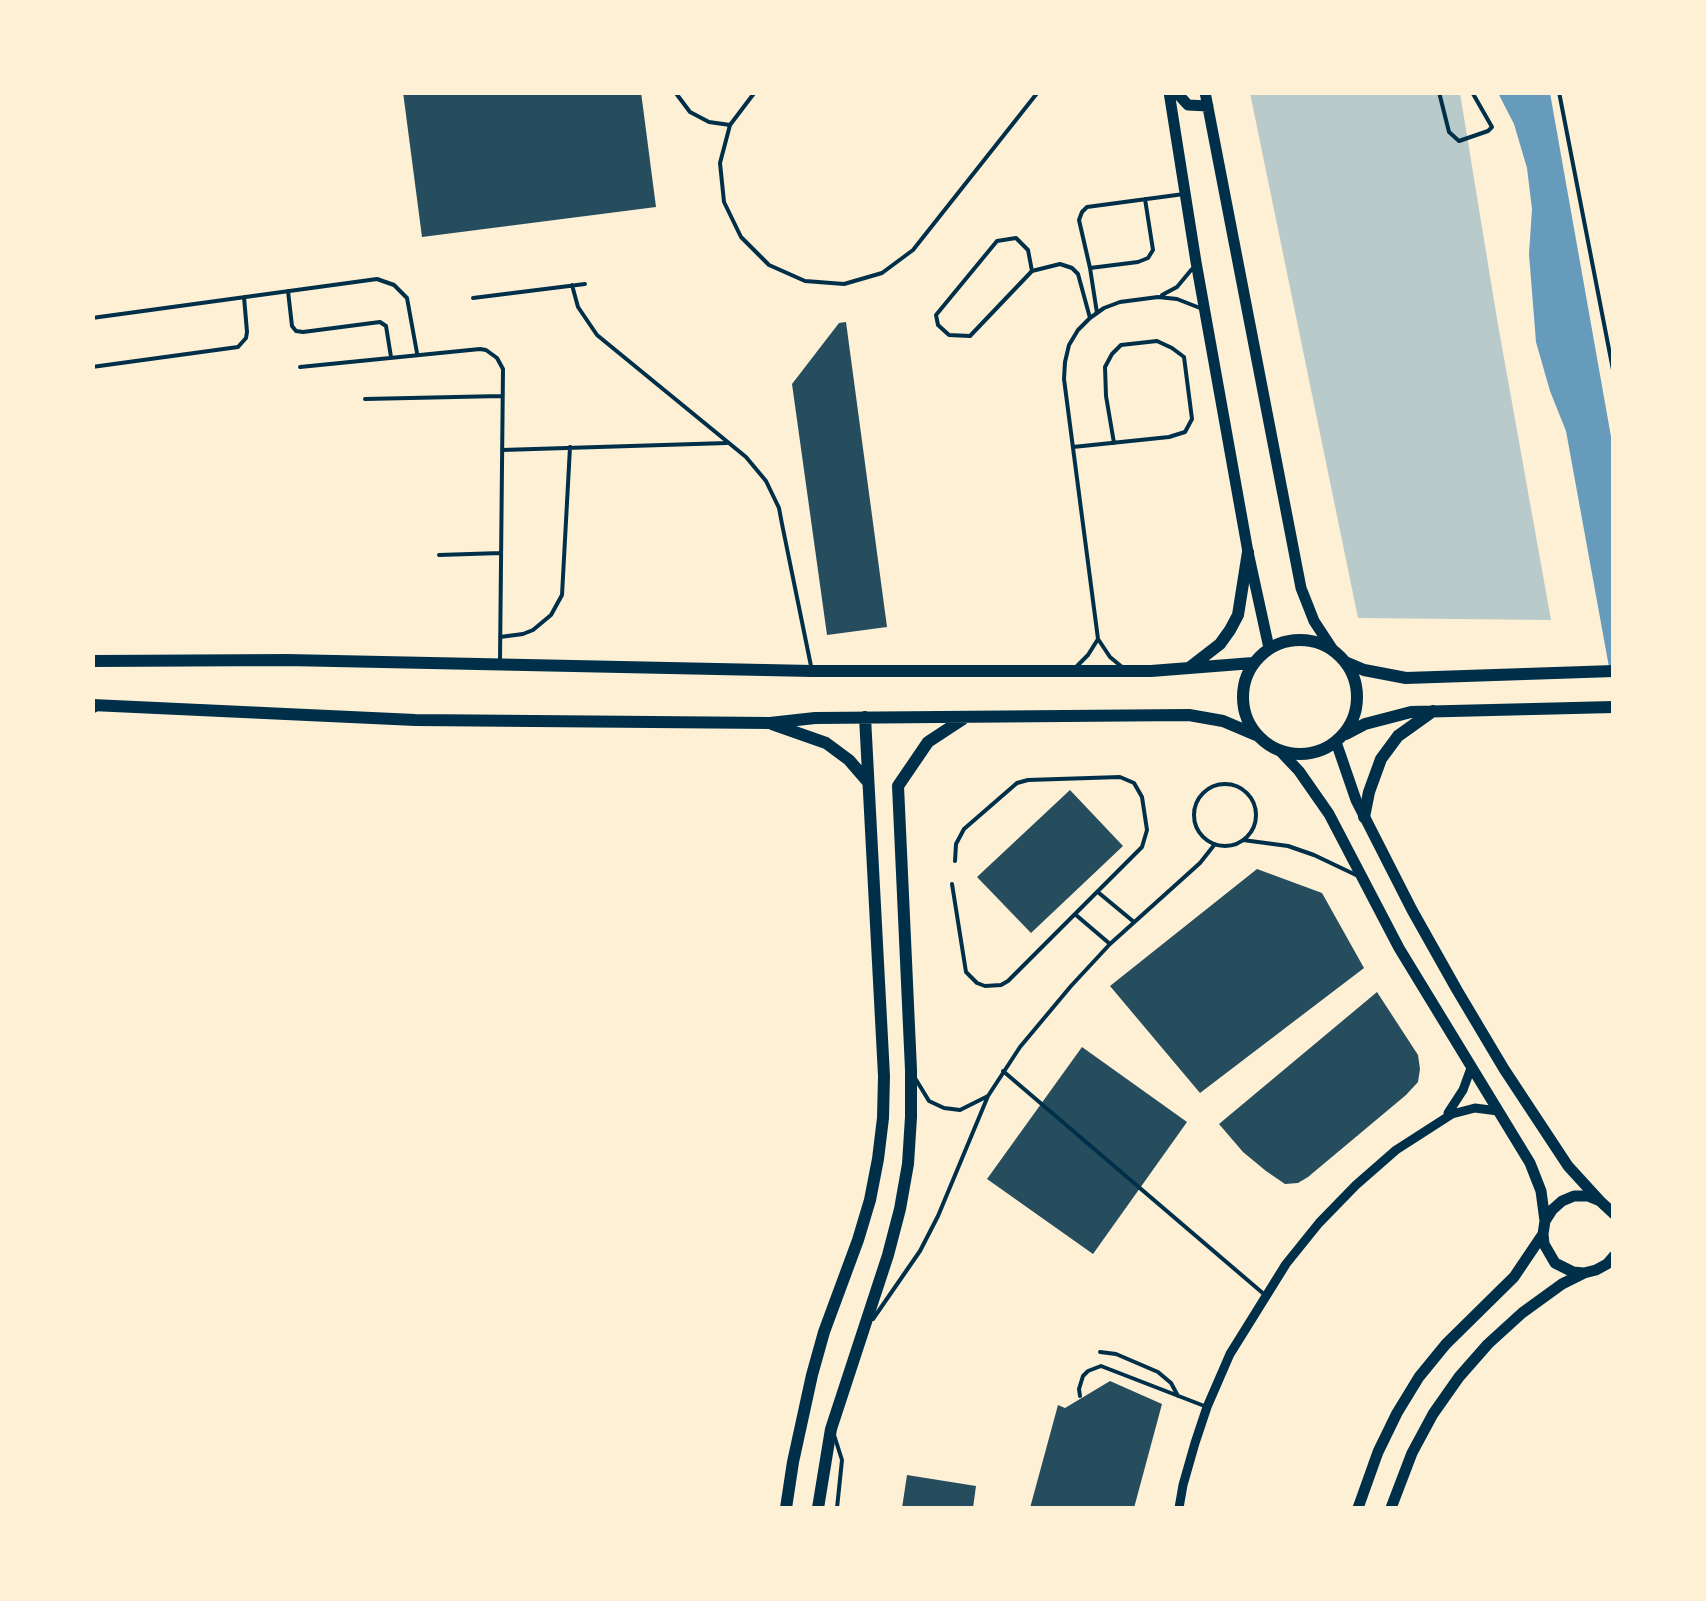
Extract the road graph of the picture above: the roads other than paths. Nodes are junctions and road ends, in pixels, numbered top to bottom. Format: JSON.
{"nodes":[{"id":1,"x":1173,"y":92,"type":"edge"},
{"id":2,"x":1205,"y":92,"type":"edge"},
{"id":3,"x":1208,"y":106,"type":"junction"},
{"id":4,"x":1184,"y":194,"type":"junction"},
{"id":5,"x":1145,"y":199,"type":"junction"},
{"id":6,"x":1196,"y":262,"type":"junction"},
{"id":7,"x":1090,"y":268,"type":"junction"},
{"id":8,"x":1032,"y":271,"type":"junction"},
{"id":9,"x":585,"y":284,"type":"dead end"},
{"id":10,"x":572,"y":285,"type":"junction"},
{"id":11,"x":288,"y":291,"type":"junction"},
{"id":12,"x":1158,"y":296,"type":"junction"},
{"id":13,"x":244,"y":297,"type":"junction"},
{"id":14,"x":473,"y":298,"type":"dead end"},
{"id":15,"x":1204,"y":311,"type":"junction"},
{"id":16,"x":1097,"y":313,"type":"junction"},
{"id":17,"x":92,"y":318,"type":"edge"},
{"id":18,"x":1090,"y":318,"type":"junction"},
{"id":19,"x":417,"y":355,"type":"junction"},
{"id":20,"x":391,"y":356,"type":"junction"},
{"id":21,"x":92,"y":367,"type":"edge"},
{"id":22,"x":300,"y":367,"type":"dead end"},
{"id":23,"x":503,"y":396,"type":"junction"},
{"id":24,"x":366,"y":399,"type":"dead end"},
{"id":25,"x":1114,"y":442,"type":"junction"},
{"id":26,"x":729,"y":443,"type":"junction"},
{"id":27,"x":570,"y":447,"type":"junction"},
{"id":28,"x":1073,"y":447,"type":"junction"},
{"id":29,"x":502,"y":450,"type":"junction"},
{"id":30,"x":500,"y":552,"type":"junction"},
{"id":31,"x":1248,"y":552,"type":"junction"},
{"id":32,"x":439,"y":555,"type":"dead end"},
{"id":33,"x":500,"y":637,"type":"junction"},
{"id":34,"x":1098,"y":639,"type":"junction"},
{"id":35,"x":1269,"y":648,"type":"junction"},
{"id":36,"x":1333,"y":650,"type":"junction"},
{"id":37,"x":92,"y":661,"type":"edge"},
{"id":38,"x":1345,"y":662,"type":"junction"},
{"id":39,"x":1253,"y":664,"type":"junction"},
{"id":40,"x":500,"y":665,"type":"junction"},
{"id":41,"x":1188,"y":669,"type":"junction"},
{"id":42,"x":1072,"y":670,"type":"junction"},
{"id":43,"x":1126,"y":670,"type":"junction"},
{"id":44,"x":812,"y":671,"type":"junction"},
{"id":45,"x":1614,"y":671,"type":"edge"},
{"id":46,"x":93,"y":706,"type":"edge"},
{"id":47,"x":1614,"y":707,"type":"edge"},
{"id":48,"x":1434,"y":711,"type":"junction"},
{"id":49,"x":866,"y":717,"type":"junction"},
{"id":50,"x":965,"y":718,"type":"junction"},
{"id":51,"x":770,"y":723,"type":"junction"},
{"id":52,"x":1256,"y":735,"type":"junction"},
{"id":53,"x":1340,"y":738,"type":"junction"},
{"id":54,"x":1281,"y":752,"type":"junction"},
{"id":55,"x":868,"y":782,"type":"junction"},
{"id":56,"x":1364,"y":817,"type":"junction"},
{"id":57,"x":1243,"y":840,"type":"junction"},
{"id":58,"x":1215,"y":844,"type":"junction"},
{"id":59,"x":955,"y":861,"type":"dead end"},
{"id":60,"x":1364,"y":880,"type":"junction"},
{"id":61,"x":952,"y":884,"type":"dead end"},
{"id":62,"x":1098,"y":893,"type":"junction"},
{"id":63,"x":1076,"y":915,"type":"junction"},
{"id":64,"x":1134,"y":922,"type":"junction"},
{"id":65,"x":1110,"y":944,"type":"junction"},
{"id":66,"x":1471,"y":1068,"type":"junction"},
{"id":67,"x":911,"y":1070,"type":"junction"},
{"id":68,"x":1003,"y":1071,"type":"junction"},
{"id":69,"x":988,"y":1096,"type":"junction"},
{"id":70,"x":1499,"y":1111,"type":"junction"},
{"id":71,"x":1443,"y":1118,"type":"junction"},
{"id":72,"x":1600,"y":1201,"type":"junction"},
{"id":73,"x":1614,"y":1214,"type":"edge"},
{"id":74,"x":1544,"y":1228,"type":"junction"},
{"id":75,"x":1614,"y":1256,"type":"edge"},
{"id":76,"x":1584,"y":1273,"type":"junction"},
{"id":77,"x":1265,"y":1295,"type":"junction"},
{"id":78,"x":864,"y":1331,"type":"junction"},
{"id":79,"x":1100,"y":1352,"type":"dead end"},
{"id":80,"x":1080,"y":1396,"type":"dead end"},
{"id":81,"x":1178,"y":1396,"type":"junction"},
{"id":82,"x":1207,"y":1407,"type":"junction"},
{"id":83,"x":832,"y":1429,"type":"junction"},
{"id":84,"x":786,"y":1508,"type":"edge"},
{"id":85,"x":818,"y":1508,"type":"edge"},
{"id":86,"x":837,"y":1508,"type":"edge"},
{"id":87,"x":1179,"y":1508,"type":"edge"},
{"id":88,"x":1358,"y":1508,"type":"edge"},
{"id":89,"x":1391,"y":1508,"type":"edge"}],
"edges":[{"from":1,"to":3,"type":"street"},
{"from":1,"to":4,"type":"street"},
{"from":2,"to":3,"type":"street"},
{"from":3,"to":36,"type":"street"},
{"from":4,"to":5,"type":"lane"},
{"from":4,"to":6,"type":"street"},
{"from":5,"to":7,"type":"lane"},
{"from":5,"to":7,"type":"lane"},
{"from":6,"to":12,"type":"lane"},
{"from":6,"to":15,"type":"street"},
{"from":7,"to":16,"type":"lane"},
{"from":8,"to":8,"type":"lane"},
{"from":8,"to":18,"type":"lane"},
{"from":9,"to":10,"type":"lane"},
{"from":10,"to":14,"type":"lane"},
{"from":10,"to":26,"type":"lane"},
{"from":11,"to":13,"type":"lane"},
{"from":11,"to":19,"type":"lane"},
{"from":11,"to":20,"type":"lane"},
{"from":12,"to":15,"type":"lane"},
{"from":12,"to":16,"type":"lane"},
{"from":13,"to":17,"type":"lane"},
{"from":13,"to":21,"type":"lane"},
{"from":15,"to":31,"type":"street"},
{"from":16,"to":18,"type":"lane"},
{"from":18,"to":28,"type":"lane"},
{"from":19,"to":20,"type":"lane"},
{"from":19,"to":23,"type":"lane"},
{"from":20,"to":22,"type":"lane"},
{"from":23,"to":24,"type":"lane"},
{"from":23,"to":29,"type":"lane"},
{"from":25,"to":25,"type":"lane"},
{"from":25,"to":28,"type":"lane"},
{"from":26,"to":27,"type":"lane"},
{"from":26,"to":44,"type":"lane"},
{"from":27,"to":29,"type":"lane"},
{"from":27,"to":33,"type":"lane"},
{"from":28,"to":34,"type":"lane"},
{"from":29,"to":30,"type":"lane"},
{"from":30,"to":32,"type":"lane"},
{"from":30,"to":33,"type":"lane"},
{"from":31,"to":35,"type":"street"},
{"from":31,"to":41,"type":"main road"},
{"from":33,"to":40,"type":"lane"},
{"from":34,"to":42,"type":"lane"},
{"from":34,"to":43,"type":"lane"},
{"from":35,"to":36,"type":"main road"},
{"from":35,"to":39,"type":"main road"},
{"from":36,"to":38,"type":"main road"},
{"from":37,"to":40,"type":"main road"},
{"from":38,"to":45,"type":"main road"},
{"from":38,"to":53,"type":"main road"},
{"from":39,"to":41,"type":"main road"},
{"from":39,"to":52,"type":"main road"},
{"from":40,"to":44,"type":"main road"},
{"from":41,"to":43,"type":"main road"},
{"from":42,"to":43,"type":"main road"},
{"from":42,"to":44,"type":"main road"},
{"from":46,"to":51,"type":"main road"},
{"from":47,"to":48,"type":"main road"},
{"from":48,"to":53,"type":"main road"},
{"from":48,"to":56,"type":"main road"},
{"from":49,"to":50,"type":"main road"},
{"from":49,"to":51,"type":"main road"},
{"from":49,"to":55,"type":"main road"},
{"from":50,"to":52,"type":"main road"},
{"from":50,"to":67,"type":"main road"},
{"from":51,"to":55,"type":"main road"},
{"from":52,"to":54,"type":"main road"},
{"from":53,"to":54,"type":"main road"},
{"from":53,"to":56,"type":"street"},
{"from":54,"to":60,"type":"street"},
{"from":55,"to":84,"type":"main road"},
{"from":56,"to":72,"type":"street"},
{"from":57,"to":58,"type":"lane"},
{"from":57,"to":58,"type":"lane"},
{"from":57,"to":60,"type":"lane"},
{"from":58,"to":64,"type":"lane"},
{"from":59,"to":62,"type":"lane"},
{"from":60,"to":66,"type":"street"},
{"from":61,"to":63,"type":"lane"},
{"from":62,"to":63,"type":"lane"},
{"from":62,"to":64,"type":"lane"},
{"from":63,"to":65,"type":"lane"},
{"from":64,"to":65,"type":"lane"},
{"from":65,"to":68,"type":"lane"},
{"from":66,"to":70,"type":"street"},
{"from":66,"to":71,"type":"street"},
{"from":67,"to":69,"type":"lane"},
{"from":67,"to":78,"type":"main road"},
{"from":68,"to":69,"type":"lane"},
{"from":68,"to":77,"type":"lane"},
{"from":69,"to":78,"type":"lane"},
{"from":70,"to":71,"type":"street"},
{"from":70,"to":74,"type":"street"},
{"from":71,"to":77,"type":"street"},
{"from":72,"to":73,"type":"street"},
{"from":72,"to":74,"type":"street"},
{"from":74,"to":76,"type":"street"},
{"from":74,"to":88,"type":"street"},
{"from":75,"to":76,"type":"street"},
{"from":76,"to":89,"type":"street"},
{"from":77,"to":82,"type":"street"},
{"from":78,"to":83,"type":"main road"},
{"from":79,"to":81,"type":"lane"},
{"from":80,"to":81,"type":"lane"},
{"from":81,"to":82,"type":"lane"},
{"from":82,"to":87,"type":"street"},
{"from":83,"to":85,"type":"main road"},
{"from":83,"to":86,"type":"lane"}]}
